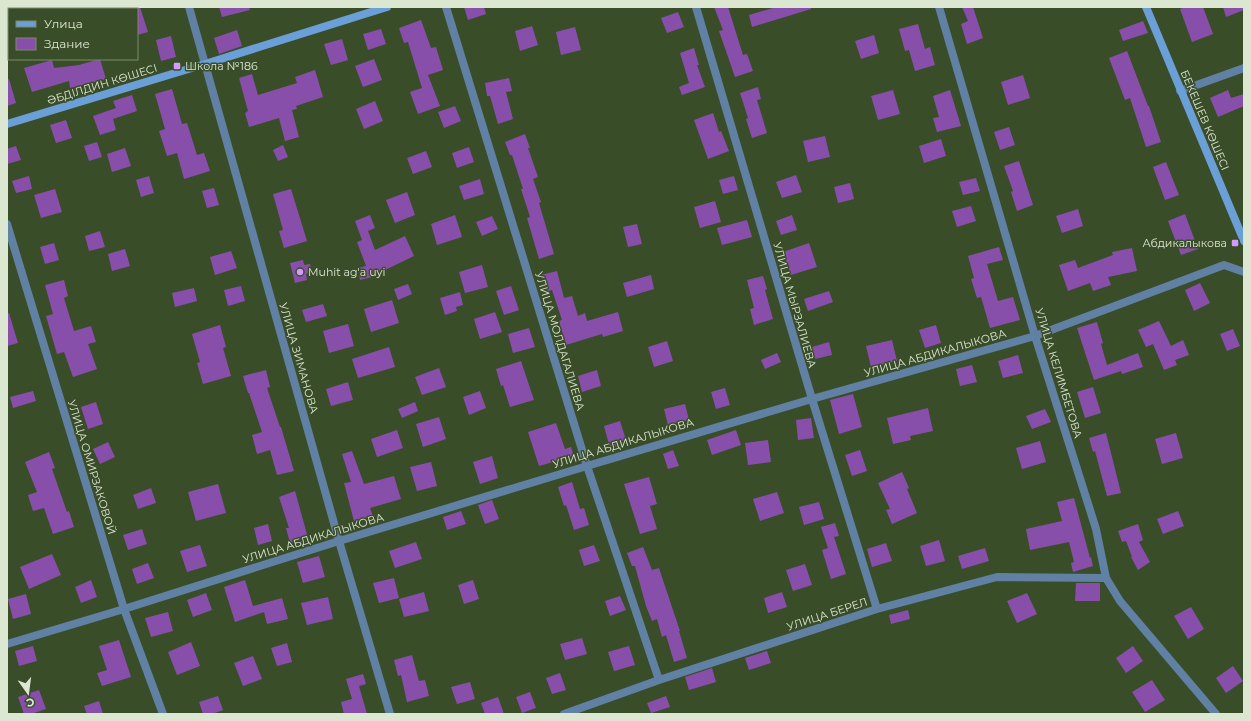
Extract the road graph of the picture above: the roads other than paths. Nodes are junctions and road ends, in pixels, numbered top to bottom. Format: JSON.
{"nodes":[{"id":1,"x":189,"y":7,"type":"edge"},
{"id":2,"x":387,"y":7,"type":"edge"},
{"id":3,"x":446,"y":7,"type":"edge"},
{"id":4,"x":696,"y":7,"type":"edge"},
{"id":5,"x":939,"y":7,"type":"edge"},
{"id":6,"x":1146,"y":7,"type":"edge"},
{"id":7,"x":205,"y":64,"type":"junction"},
{"id":8,"x":1244,"y":68,"type":"edge"},
{"id":9,"x":1180,"y":91,"type":"junction"},
{"id":10,"x":7,"y":124,"type":"edge"},
{"id":11,"x":7,"y":224,"type":"edge"},
{"id":12,"x":1243,"y":237,"type":"edge"},
{"id":13,"x":1244,"y":272,"type":"edge"},
{"id":14,"x":1035,"y":336,"type":"junction"},
{"id":15,"x":812,"y":399,"type":"junction"},
{"id":16,"x":587,"y":466,"type":"junction"},
{"id":17,"x":338,"y":541,"type":"junction"},
{"id":18,"x":1106,"y":578,"type":"junction"},
{"id":19,"x":124,"y":609,"type":"junction"},
{"id":20,"x":877,"y":609,"type":"junction"},
{"id":21,"x":7,"y":644,"type":"edge"},
{"id":22,"x":660,"y":680,"type":"junction"},
{"id":23,"x":163,"y":714,"type":"edge"},
{"id":24,"x":390,"y":714,"type":"edge"},
{"id":25,"x":564,"y":714,"type":"edge"},
{"id":26,"x":1216,"y":714,"type":"edge"}],
"edges":[{"from":1,"to":7,"type":"street","name":"УЛИЦА ЗИМАНОВА"},
{"from":2,"to":7,"type":"main road","name":"ӘБДІЛДИН КӨШЕСІ"},
{"from":3,"to":16,"type":"street","name":"УЛИЦА МОЛДАГАЛИЕВА"},
{"from":4,"to":15,"type":"street","name":"УЛИЦА МЫРЗАЛИЕВА"},
{"from":5,"to":14,"type":"street","name":"УЛИЦА КЕЛИМБЕТОВА"},
{"from":6,"to":9,"type":"main road","name":"БЕКЕШЕВ КӨШЕСІ"},
{"from":7,"to":10,"type":"main road","name":"ӘБДІЛДИН КӨШЕСІ"},
{"from":7,"to":17,"type":"street","name":"УЛИЦА ЗИМАНОВА"},
{"from":8,"to":9,"type":"street"},
{"from":9,"to":12,"type":"main road","name":"БЕКЕШЕВ КӨШЕСІ"},
{"from":11,"to":19,"type":"street","name":"УЛИЦА ОМИРЗАКОВОЙ"},
{"from":13,"to":14,"type":"street","name":"УЛИЦА АБДИКАЛЫКОВА"},
{"from":14,"to":15,"type":"street","name":"УЛИЦА АБДИКАЛЫКОВА"},
{"from":14,"to":18,"type":"street","name":"УЛИЦА КЕЛИМБЕТОВА"},
{"from":15,"to":16,"type":"street","name":"УЛИЦА АБДИКАЛЫКОВА"},
{"from":15,"to":20,"type":"street","name":"УЛИЦА МЫРЗАЛИЕВА"},
{"from":16,"to":17,"type":"street","name":"УЛИЦА АБДИКАЛЫКОВА"},
{"from":16,"to":22,"type":"street","name":"УЛИЦА МОЛДАГАЛИЕВА"},
{"from":17,"to":19,"type":"street","name":"УЛИЦА АБДИКАЛЫКОВА"},
{"from":17,"to":24,"type":"street","name":"УЛИЦА ЗИМАНОВА"},
{"from":18,"to":20,"type":"street","name":"УЛИЦА БЕРЕЛ"},
{"from":18,"to":26,"type":"street","name":"УЛИЦА КЕЛИМБЕТОВА"},
{"from":19,"to":21,"type":"street","name":"УЛИЦА АБДИКАЛЫКОВА"},
{"from":19,"to":23,"type":"street","name":"УЛИЦА ОМИРЗАКОВОЙ"},
{"from":20,"to":22,"type":"street","name":"УЛИЦА БЕРЕЛ"},
{"from":22,"to":25,"type":"street","name":"УЛИЦА БЕРЕЛ"}]}
